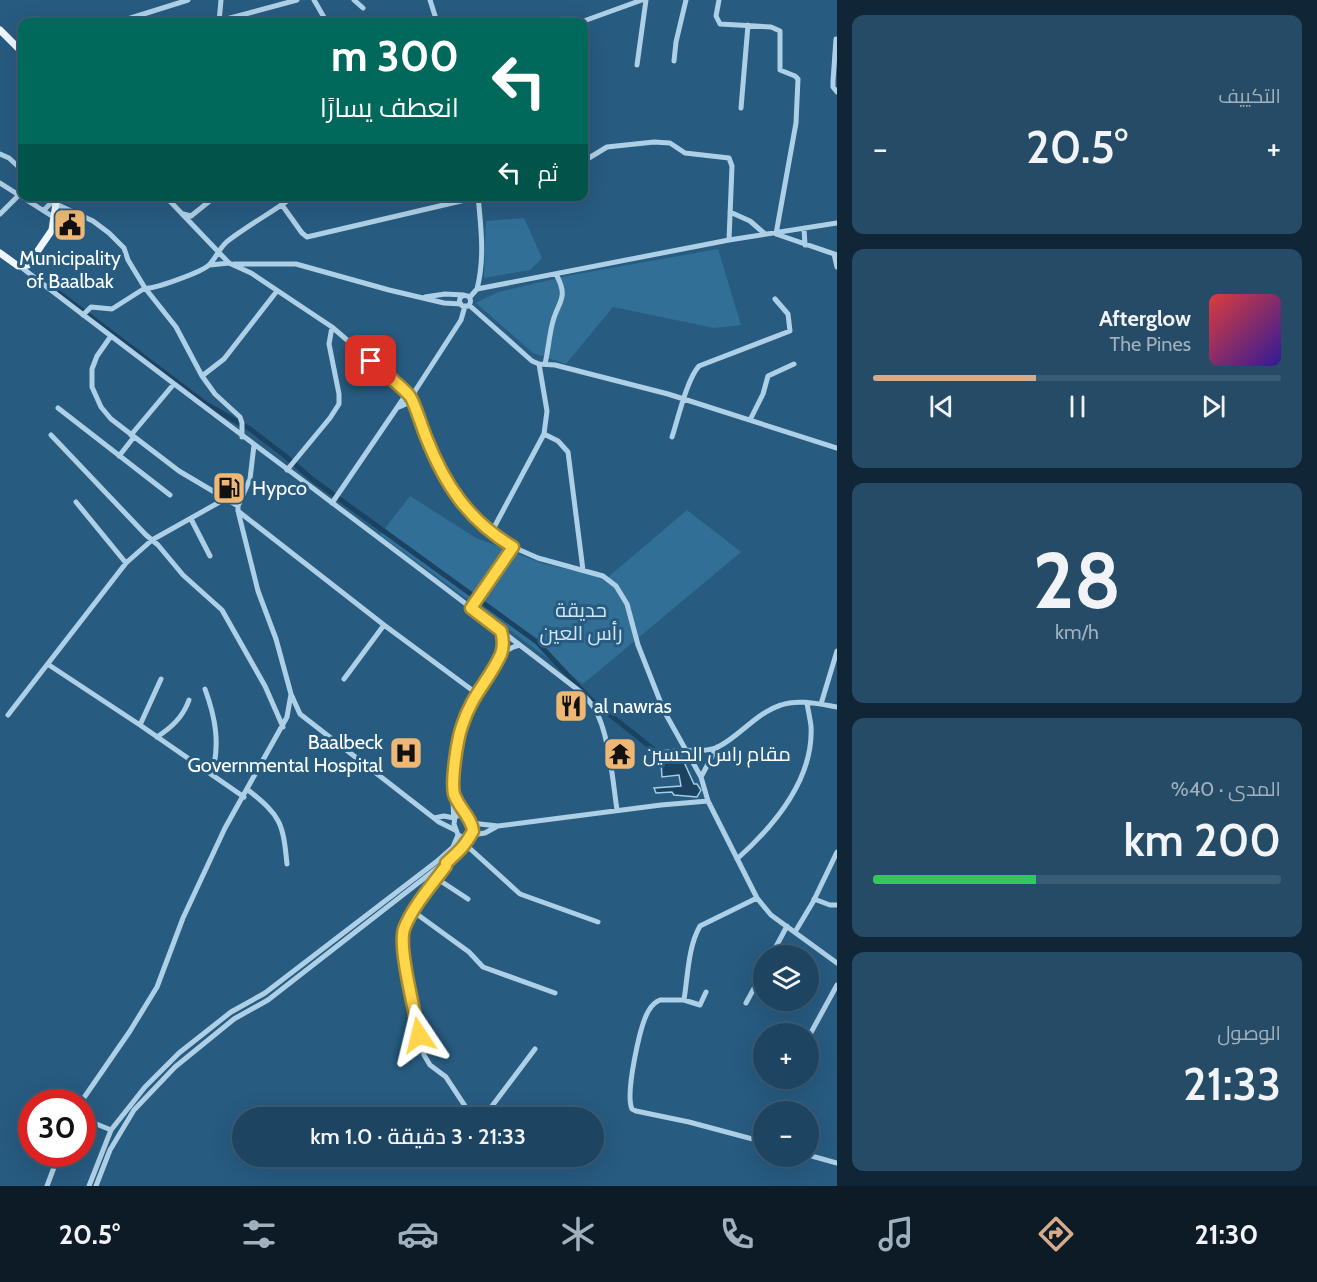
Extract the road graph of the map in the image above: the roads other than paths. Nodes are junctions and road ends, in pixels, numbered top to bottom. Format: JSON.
{"nodes":[{"id":1,"x":188,"y":0,"type":"edge"},
{"id":2,"x":221,"y":0,"type":"edge"},
{"id":3,"x":297,"y":0,"type":"edge"},
{"id":4,"x":314,"y":0,"type":"edge"},
{"id":5,"x":354,"y":0,"type":"edge"},
{"id":6,"x":430,"y":0,"type":"edge"},
{"id":7,"x":644,"y":0,"type":"edge"},
{"id":8,"x":686,"y":0,"type":"edge"},
{"id":9,"x":719,"y":0,"type":"edge"},
{"id":10,"x":363,"y":8,"type":"dead end"},
{"id":11,"x":131,"y":18,"type":"edge"},
{"id":12,"x":220,"y":18,"type":"edge"},
{"id":13,"x":231,"y":18,"type":"edge"},
{"id":14,"x":325,"y":18,"type":"edge"},
{"id":15,"x":436,"y":18,"type":"edge"},
{"id":16,"x":588,"y":20,"type":"edge"},
{"id":17,"x":748,"y":25,"type":"junction"},
{"id":18,"x":0,"y":31,"type":"edge"},
{"id":19,"x":836,"y":39,"type":"edge"},
{"id":20,"x":18,"y":48,"type":"edge"},
{"id":21,"x":674,"y":61,"type":"dead end"},
{"id":22,"x":637,"y":65,"type":"dead end"},
{"id":23,"x":837,"y":92,"type":"edge"},
{"id":24,"x":741,"y":108,"type":"dead end"},
{"id":25,"x":0,"y":153,"type":"edge"},
{"id":26,"x":588,"y":159,"type":"edge"},
{"id":27,"x":18,"y":167,"type":"edge"},
{"id":28,"x":0,"y":183,"type":"edge"},
{"id":29,"x":18,"y":194,"type":"edge"},
{"id":30,"x":18,"y":196,"type":"edge"},
{"id":31,"x":29,"y":201,"type":"edge"},
{"id":32,"x":54,"y":201,"type":"edge"},
{"id":33,"x":56,"y":201,"type":"edge"},
{"id":34,"x":59,"y":201,"type":"edge"},
{"id":35,"x":170,"y":201,"type":"edge"},
{"id":36,"x":210,"y":201,"type":"edge"},
{"id":37,"x":287,"y":201,"type":"edge"},
{"id":38,"x":461,"y":201,"type":"edge"},
{"id":39,"x":478,"y":201,"type":"edge"},
{"id":40,"x":282,"y":205,"type":"junction"},
{"id":41,"x":44,"y":210,"type":"junction"},
{"id":42,"x":730,"y":212,"type":"junction"},
{"id":43,"x":182,"y":213,"type":"junction"},
{"id":44,"x":0,"y":214,"type":"edge"},
{"id":45,"x":55,"y":218,"type":"junction"},
{"id":46,"x":837,"y":223,"type":"edge"},
{"id":47,"x":804,"y":228,"type":"junction"},
{"id":48,"x":765,"y":234,"type":"junction"},
{"id":49,"x":776,"y":234,"type":"junction"},
{"id":50,"x":729,"y":240,"type":"junction"},
{"id":51,"x":805,"y":244,"type":"junction"},
{"id":52,"x":218,"y":251,"type":"junction"},
{"id":53,"x":0,"y":253,"type":"edge"},
{"id":54,"x":836,"y":255,"type":"edge"},
{"id":55,"x":230,"y":264,"type":"junction"},
{"id":56,"x":210,"y":265,"type":"junction"},
{"id":57,"x":21,"y":267,"type":"junction"},
{"id":58,"x":837,"y":267,"type":"edge"},
{"id":59,"x":556,"y":274,"type":"junction"},
{"id":60,"x":145,"y":288,"type":"junction"},
{"id":61,"x":477,"y":289,"type":"junction"},
{"id":62,"x":277,"y":291,"type":"junction"},
{"id":63,"x":467,"y":296,"type":"junction"},
{"id":64,"x":423,"y":297,"type":"junction"},
{"id":65,"x":775,"y":299,"type":"dead end"},
{"id":66,"x":465,"y":305,"type":"junction"},
{"id":67,"x":84,"y":314,"type":"junction"},
{"id":68,"x":332,"y":327,"type":"junction"},
{"id":69,"x":341,"y":334,"type":"junction"},
{"id":70,"x":111,"y":336,"type":"junction"},
{"id":71,"x":329,"y":344,"type":"junction"},
{"id":72,"x":542,"y":364,"type":"junction"},
{"id":73,"x":794,"y":364,"type":"dead end"},
{"id":74,"x":202,"y":376,"type":"junction"},
{"id":75,"x":173,"y":385,"type":"junction"},
{"id":76,"x":415,"y":391,"type":"junction"},
{"id":77,"x":405,"y":393,"type":"junction"},
{"id":78,"x":684,"y":399,"type":"junction"},
{"id":79,"x":412,"y":404,"type":"junction"},
{"id":80,"x":399,"y":407,"type":"junction"},
{"id":81,"x":58,"y":408,"type":"dead end"},
{"id":82,"x":750,"y":420,"type":"junction"},
{"id":83,"x":544,"y":434,"type":"junction"},
{"id":84,"x":51,"y":435,"type":"dead end"},
{"id":85,"x":133,"y":436,"type":"junction"},
{"id":86,"x":243,"y":437,"type":"junction"},
{"id":87,"x":672,"y":437,"type":"dead end"},
{"id":88,"x":254,"y":445,"type":"junction"},
{"id":89,"x":837,"y":448,"type":"edge"},
{"id":90,"x":120,"y":456,"type":"junction"},
{"id":91,"x":287,"y":470,"type":"junction"},
{"id":92,"x":170,"y":495,"type":"dead end"},
{"id":93,"x":225,"y":499,"type":"junction"},
{"id":94,"x":334,"y":500,"type":"junction"},
{"id":95,"x":76,"y":502,"type":"dead end"},
{"id":96,"x":238,"y":508,"type":"junction"},
{"id":97,"x":191,"y":519,"type":"junction"},
{"id":98,"x":491,"y":533,"type":"junction"},
{"id":99,"x":152,"y":540,"type":"junction"},
{"id":100,"x":513,"y":547,"type":"junction"},
{"id":101,"x":210,"y":556,"type":"dead end"},
{"id":102,"x":126,"y":563,"type":"junction"},
{"id":103,"x":584,"y":570,"type":"junction"},
{"id":104,"x":472,"y":606,"type":"junction"},
{"id":105,"x":384,"y":625,"type":"junction"},
{"id":106,"x":501,"y":631,"type":"junction"},
{"id":107,"x":520,"y":645,"type":"junction"},
{"id":108,"x":837,"y":651,"type":"edge"},
{"id":109,"x":501,"y":654,"type":"junction"},
{"id":110,"x":49,"y":665,"type":"junction"},
{"id":111,"x":160,"y":679,"type":"dead end"},
{"id":112,"x":344,"y":679,"type":"dead end"},
{"id":113,"x":205,"y":689,"type":"dead end"},
{"id":114,"x":476,"y":693,"type":"junction"},
{"id":115,"x":291,"y":694,"type":"junction"},
{"id":116,"x":189,"y":700,"type":"dead end"},
{"id":117,"x":807,"y":703,"type":"junction"},
{"id":118,"x":820,"y":704,"type":"junction"},
{"id":119,"x":837,"y":707,"type":"edge"},
{"id":120,"x":300,"y":714,"type":"junction"},
{"id":121,"x":8,"y":715,"type":"dead end"},
{"id":122,"x":287,"y":717,"type":"junction"},
{"id":123,"x":140,"y":725,"type":"junction"},
{"id":124,"x":283,"y":727,"type":"junction"},
{"id":125,"x":158,"y":737,"type":"junction"},
{"id":126,"x":717,"y":747,"type":"junction"},
{"id":127,"x":685,"y":750,"type":"junction"},
{"id":128,"x":212,"y":775,"type":"junction"},
{"id":129,"x":701,"y":777,"type":"junction"},
{"id":130,"x":248,"y":790,"type":"junction"},
{"id":131,"x":454,"y":793,"type":"junction"},
{"id":132,"x":244,"y":797,"type":"junction"},
{"id":133,"x":708,"y":801,"type":"junction"},
{"id":134,"x":453,"y":803,"type":"junction"},
{"id":135,"x":616,"y":810,"type":"junction"},
{"id":136,"x":465,"y":815,"type":"junction"},
{"id":137,"x":437,"y":817,"type":"junction"},
{"id":138,"x":454,"y":818,"type":"junction"},
{"id":139,"x":471,"y":823,"type":"junction"},
{"id":140,"x":498,"y":826,"type":"junction"},
{"id":141,"x":457,"y":832,"type":"junction"},
{"id":142,"x":469,"y":836,"type":"junction"},
{"id":143,"x":466,"y":845,"type":"junction"},
{"id":144,"x":837,"y":854,"type":"edge"},
{"id":145,"x":441,"y":857,"type":"junction"},
{"id":146,"x":737,"y":859,"type":"junction"},
{"id":147,"x":446,"y":863,"type":"junction"},
{"id":148,"x":287,"y":864,"type":"dead end"},
{"id":149,"x":436,"y":878,"type":"junction"},
{"id":150,"x":757,"y":898,"type":"junction"},
{"id":151,"x":468,"y":899,"type":"dead end"},
{"id":152,"x":814,"y":899,"type":"junction"},
{"id":153,"x":837,"y":905,"type":"edge"},
{"id":154,"x":383,"y":907,"type":"junction"},
{"id":155,"x":414,"y":912,"type":"junction"},
{"id":156,"x":598,"y":922,"type":"dead end"},
{"id":157,"x":787,"y":926,"type":"junction"},
{"id":158,"x":795,"y":932,"type":"junction"},
{"id":159,"x":777,"y":945,"type":"edge"},
{"id":160,"x":837,"y":963,"type":"edge"},
{"id":161,"x":837,"y":985,"type":"edge"},
{"id":162,"x":753,"y":990,"type":"edge"},
{"id":163,"x":706,"y":992,"type":"dead end"},
{"id":164,"x":555,"y":993,"type":"dead end"},
{"id":165,"x":684,"y":1000,"type":"junction"},
{"id":166,"x":746,"y":1003,"type":"dead end"},
{"id":167,"x":816,"y":1023,"type":"edge"},
{"id":168,"x":535,"y":1049,"type":"dead end"},
{"id":169,"x":90,"y":1089,"type":"edge"},
{"id":170,"x":466,"y":1107,"type":"edge"},
{"id":171,"x":491,"y":1107,"type":"edge"},
{"id":172,"x":96,"y":1124,"type":"edge"},
{"id":173,"x":111,"y":1130,"type":"junction"},
{"id":174,"x":118,"y":1134,"type":"junction"},
{"id":175,"x":753,"y":1139,"type":"edge"},
{"id":176,"x":819,"y":1158,"type":"edge"},
{"id":177,"x":837,"y":1164,"type":"edge"},
{"id":178,"x":54,"y":1167,"type":"edge"},
{"id":179,"x":47,"y":1186,"type":"edge"},
{"id":180,"x":89,"y":1186,"type":"edge"},
{"id":181,"x":96,"y":1186,"type":"edge"}],
"edges":[{"from":1,"to":11,"type":"street"},
{"from":2,"to":12,"type":"street"},
{"from":3,"to":13,"type":"street"},
{"from":4,"to":14,"type":"street"},
{"from":5,"to":10,"type":"street"},
{"from":6,"to":15,"type":"street"},
{"from":7,"to":16,"type":"street"},
{"from":7,"to":22,"type":"street"},
{"from":8,"to":21,"type":"street"},
{"from":9,"to":17,"type":"street"},
{"from":17,"to":24,"type":"street"},
{"from":17,"to":49,"type":"street"},
{"from":18,"to":20,"type":"main road"},
{"from":19,"to":23,"type":"street"},
{"from":25,"to":27,"type":"street"},
{"from":26,"to":42,"type":"street"},
{"from":28,"to":29,"type":"street"},
{"from":30,"to":44,"type":"street"},
{"from":31,"to":41,"type":"street"},
{"from":32,"to":41,"type":"street"},
{"from":33,"to":45,"type":"main road"},
{"from":34,"to":60,"type":"street"},
{"from":35,"to":43,"type":"street"},
{"from":36,"to":43,"type":"street"},
{"from":37,"to":40,"type":"street"},
{"from":38,"to":40,"type":"street"},
{"from":39,"to":61,"type":"street"},
{"from":40,"to":52,"type":"street"},
{"from":41,"to":45,"type":"street"},
{"from":42,"to":48,"type":"street"},
{"from":42,"to":50,"type":"street"},
{"from":43,"to":52,"type":"street"},
{"from":45,"to":57,"type":"main road"},
{"from":46,"to":47,"type":"street"},
{"from":47,"to":49,"type":"street"},
{"from":47,"to":51,"type":"street"},
{"from":48,"to":49,"type":"street"},
{"from":48,"to":50,"type":"street"},
{"from":49,"to":51,"type":"street"},
{"from":50,"to":59,"type":"street"},
{"from":51,"to":54,"type":"street"},
{"from":52,"to":55,"type":"street"},
{"from":52,"to":56,"type":"street"},
{"from":53,"to":57,"type":"main road"},
{"from":54,"to":58,"type":"street"},
{"from":55,"to":56,"type":"street"},
{"from":55,"to":62,"type":"street"},
{"from":55,"to":64,"type":"street"},
{"from":56,"to":60,"type":"street"},
{"from":57,"to":67,"type":"street"},
{"from":59,"to":61,"type":"street"},
{"from":59,"to":72,"type":"street"},
{"from":60,"to":67,"type":"street"},
{"from":60,"to":74,"type":"street"},
{"from":61,"to":63,"type":"street"},
{"from":62,"to":68,"type":"street"},
{"from":62,"to":74,"type":"street"},
{"from":63,"to":64,"type":"street"},
{"from":63,"to":66,"type":"street"},
{"from":63,"to":66,"type":"street"},
{"from":64,"to":66,"type":"street"},
{"from":65,"to":78,"type":"street"},
{"from":66,"to":72,"type":"street"},
{"from":66,"to":76,"type":"street"},
{"from":67,"to":70,"type":"street"},
{"from":68,"to":69,"type":"street"},
{"from":68,"to":71,"type":"street"},
{"from":69,"to":71,"type":"street"},
{"from":69,"to":77,"type":"street"},
{"from":70,"to":75,"type":"street"},
{"from":70,"to":85,"type":"street"},
{"from":71,"to":91,"type":"street"},
{"from":72,"to":78,"type":"street"},
{"from":72,"to":83,"type":"street"},
{"from":73,"to":82,"type":"street"},
{"from":74,"to":86,"type":"street"},
{"from":75,"to":85,"type":"street"},
{"from":75,"to":86,"type":"street"},
{"from":76,"to":77,"type":"street"},
{"from":76,"to":79,"type":"street"},
{"from":77,"to":79,"type":"street"},
{"from":77,"to":80,"type":"street"},
{"from":78,"to":82,"type":"street"},
{"from":78,"to":87,"type":"street"},
{"from":79,"to":80,"type":"street"},
{"from":79,"to":98,"type":"street"},
{"from":80,"to":94,"type":"street"},
{"from":81,"to":90,"type":"street"},
{"from":82,"to":89,"type":"street"},
{"from":83,"to":98,"type":"street"},
{"from":83,"to":103,"type":"street"},
{"from":84,"to":99,"type":"street"},
{"from":85,"to":90,"type":"street"},
{"from":85,"to":93,"type":"street"},
{"from":86,"to":88,"type":"street"},
{"from":88,"to":91,"type":"street"},
{"from":88,"to":96,"type":"street"},
{"from":90,"to":92,"type":"street"},
{"from":91,"to":94,"type":"street"},
{"from":93,"to":96,"type":"street"},
{"from":93,"to":97,"type":"street"},
{"from":94,"to":104,"type":"street"},
{"from":95,"to":102,"type":"street"},
{"from":96,"to":105,"type":"street"},
{"from":96,"to":115,"type":"street"},
{"from":97,"to":99,"type":"street"},
{"from":97,"to":101,"type":"street"},
{"from":98,"to":100,"type":"street"},
{"from":99,"to":102,"type":"street"},
{"from":99,"to":124,"type":"street"},
{"from":100,"to":103,"type":"street"},
{"from":100,"to":104,"type":"street"},
{"from":102,"to":110,"type":"street"},
{"from":103,"to":127,"type":"street"},
{"from":104,"to":106,"type":"street"},
{"from":105,"to":112,"type":"street"},
{"from":105,"to":114,"type":"street"},
{"from":106,"to":107,"type":"street"},
{"from":106,"to":109,"type":"street"},
{"from":107,"to":109,"type":"street"},
{"from":107,"to":135,"type":"street"},
{"from":108,"to":118,"type":"street"},
{"from":109,"to":114,"type":"street"},
{"from":110,"to":121,"type":"street"},
{"from":110,"to":123,"type":"street"},
{"from":111,"to":123,"type":"street"},
{"from":113,"to":128,"type":"street"},
{"from":114,"to":131,"type":"street"},
{"from":115,"to":120,"type":"street"},
{"from":115,"to":122,"type":"street"},
{"from":116,"to":125,"type":"street"},
{"from":117,"to":118,"type":"street"},
{"from":117,"to":126,"type":"street"},
{"from":117,"to":146,"type":"street"},
{"from":118,"to":119,"type":"street"},
{"from":120,"to":122,"type":"street"},
{"from":120,"to":137,"type":"street"},
{"from":122,"to":124,"type":"street"},
{"from":123,"to":125,"type":"street"},
{"from":124,"to":130,"type":"street"},
{"from":125,"to":128,"type":"street"},
{"from":126,"to":127,"type":"street"},
{"from":126,"to":129,"type":"street"},
{"from":127,"to":129,"type":"street"},
{"from":128,"to":132,"type":"street"},
{"from":129,"to":133,"type":"street"},
{"from":130,"to":132,"type":"street"},
{"from":130,"to":148,"type":"street"},
{"from":131,"to":134,"type":"street"},
{"from":131,"to":136,"type":"street"},
{"from":132,"to":169,"type":"street"},
{"from":133,"to":135,"type":"street"},
{"from":133,"to":146,"type":"street"},
{"from":134,"to":137,"type":"street"},
{"from":134,"to":138,"type":"street"},
{"from":135,"to":140,"type":"street"},
{"from":136,"to":138,"type":"street"},
{"from":136,"to":139,"type":"street"},
{"from":137,"to":138,"type":"street"},
{"from":137,"to":141,"type":"street"},
{"from":138,"to":141,"type":"street"},
{"from":139,"to":140,"type":"street"},
{"from":139,"to":142,"type":"street"},
{"from":140,"to":142,"type":"street"},
{"from":141,"to":142,"type":"street"},
{"from":141,"to":145,"type":"street"},
{"from":142,"to":143,"type":"street"},
{"from":143,"to":147,"type":"street"},
{"from":143,"to":156,"type":"street"},
{"from":144,"to":152,"type":"street"},
{"from":145,"to":147,"type":"street"},
{"from":145,"to":154,"type":"street"},
{"from":146,"to":150,"type":"street"},
{"from":147,"to":149,"type":"street"},
{"from":147,"to":154,"type":"street"},
{"from":149,"to":151,"type":"street"},
{"from":149,"to":155,"type":"street"},
{"from":150,"to":157,"type":"street"},
{"from":150,"to":165,"type":"street"},
{"from":152,"to":153,"type":"street"},
{"from":152,"to":158,"type":"street"},
{"from":154,"to":173,"type":"street"},
{"from":154,"to":174,"type":"street"},
{"from":155,"to":164,"type":"street"},
{"from":155,"to":170,"type":"street"},
{"from":157,"to":158,"type":"street"},
{"from":157,"to":159,"type":"street"},
{"from":158,"to":160,"type":"street"},
{"from":161,"to":167,"type":"street"},
{"from":162,"to":166,"type":"street"},
{"from":163,"to":165,"type":"street"},
{"from":165,"to":175,"type":"street"},
{"from":168,"to":171,"type":"street"},
{"from":172,"to":173,"type":"street"},
{"from":173,"to":174,"type":"street"},
{"from":173,"to":180,"type":"street"},
{"from":174,"to":181,"type":"street"},
{"from":176,"to":177,"type":"street"},
{"from":178,"to":179,"type":"street"}]}
